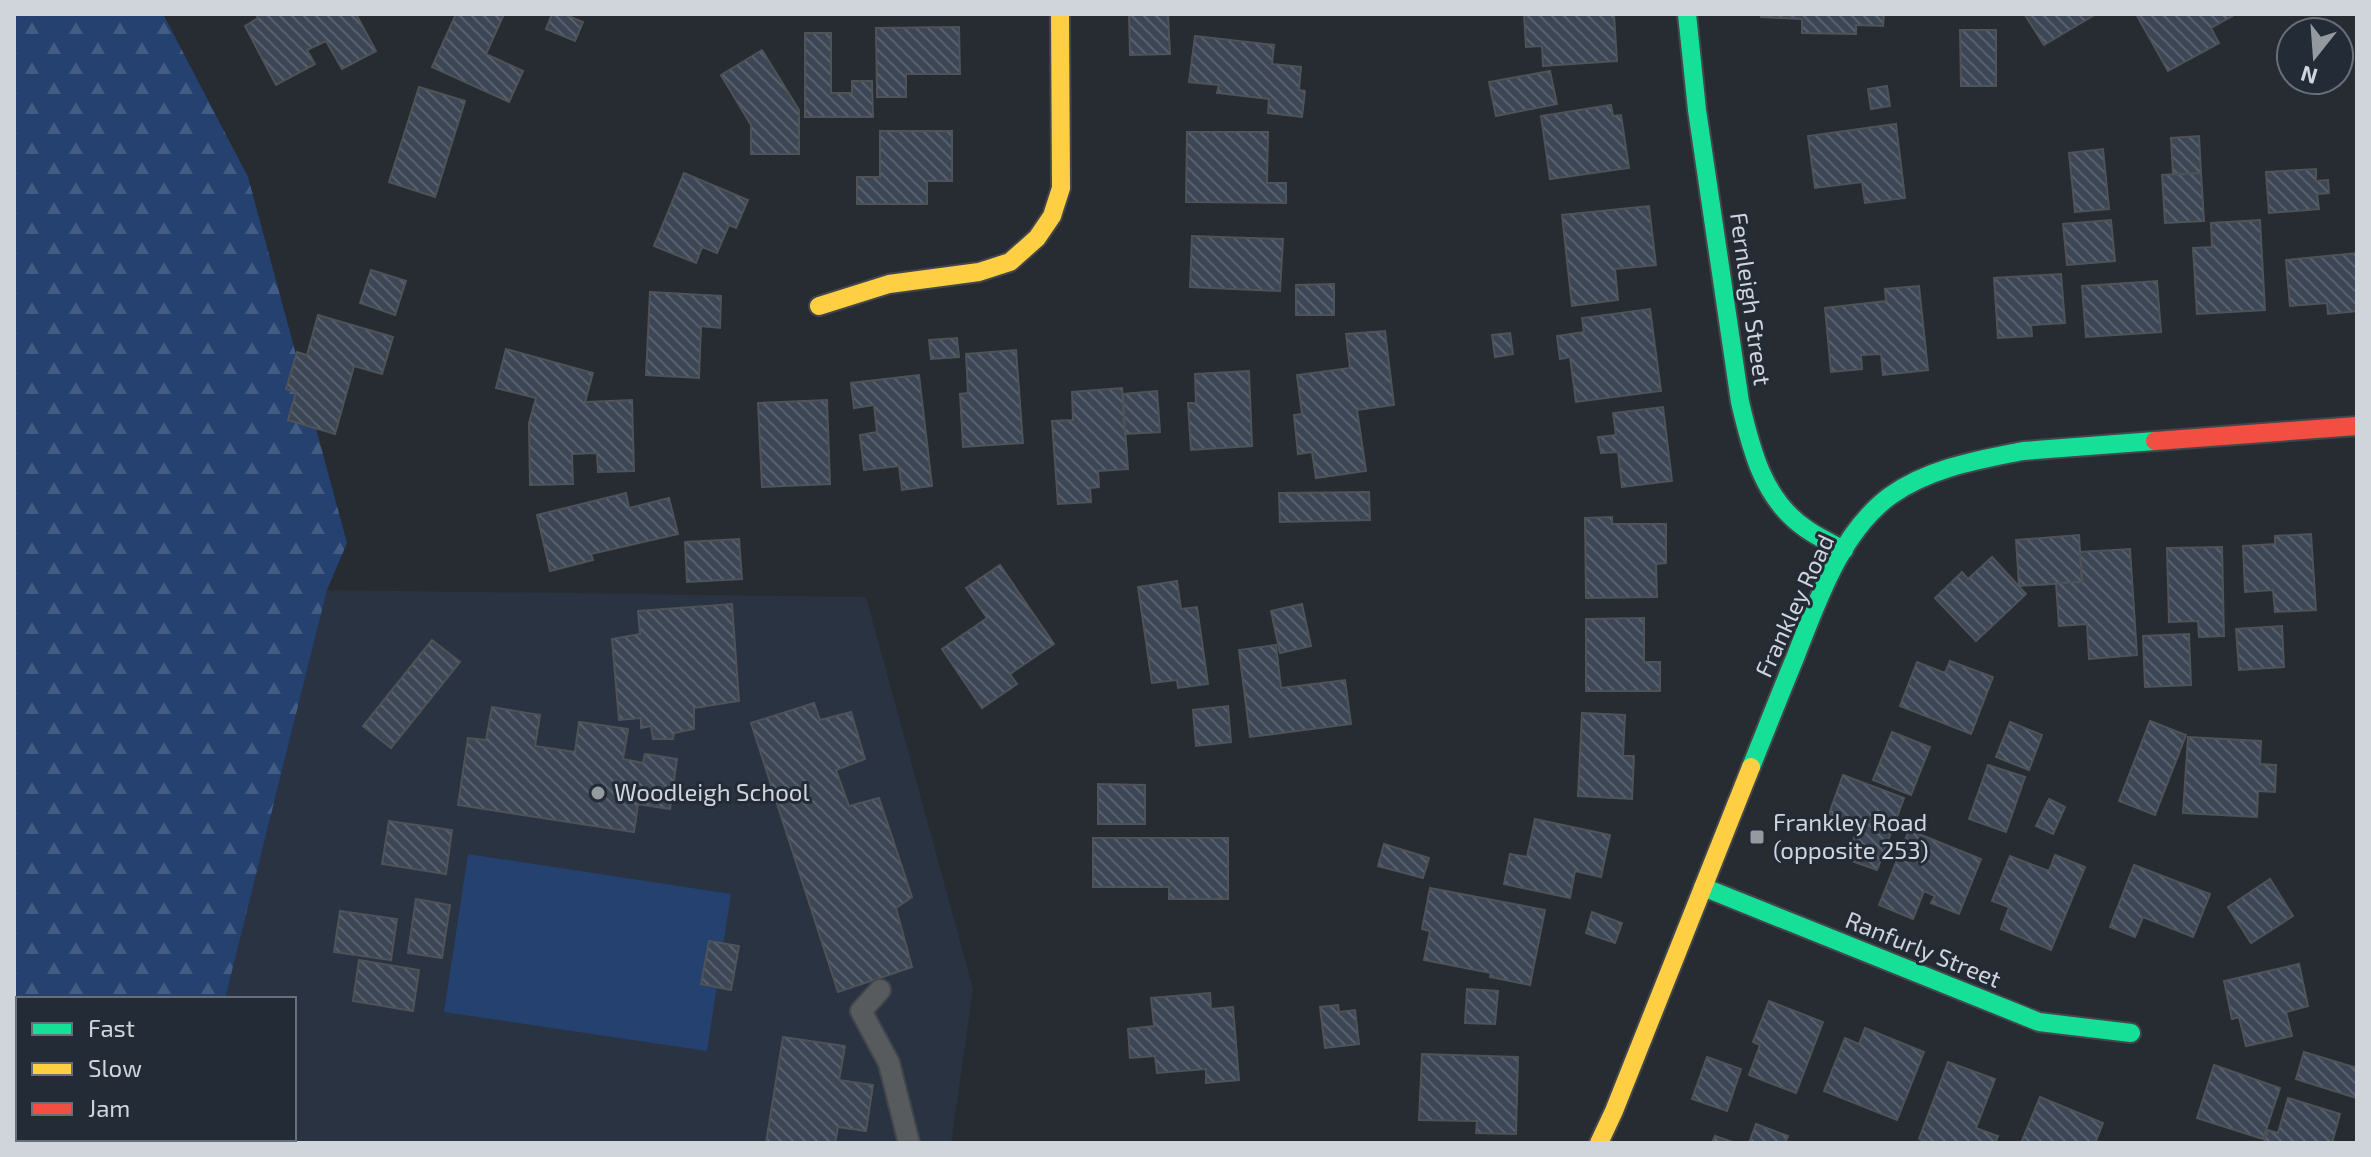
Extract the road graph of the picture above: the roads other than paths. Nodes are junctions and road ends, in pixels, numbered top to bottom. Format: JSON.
{"nodes":[{"id":1,"x":1060,"y":14,"type":"edge"},
{"id":2,"x":1687,"y":14,"type":"edge"},
{"id":3,"x":819,"y":306,"type":"dead end"},
{"id":4,"x":2357,"y":426,"type":"edge"},
{"id":5,"x":1844,"y":550,"type":"junction"},
{"id":6,"x":1703,"y":887,"type":"junction"},
{"id":7,"x":880,"y":990,"type":"dead end"},
{"id":8,"x":2131,"y":1033,"type":"dead end"},
{"id":9,"x":909,"y":1143,"type":"edge"},
{"id":10,"x":1599,"y":1143,"type":"edge"}],
"edges":[{"from":1,"to":3,"type":"street"},
{"from":2,"to":5,"type":"street","name":"Fernleigh Street"},
{"from":4,"to":5,"type":"street","name":"Frankley Road"},
{"from":5,"to":6,"type":"street","name":"Frankley Road"},
{"from":6,"to":8,"type":"street","name":"Ranfurly Street"},
{"from":6,"to":10,"type":"street","name":"Frankley Road"},
{"from":7,"to":9,"type":"lane"}]}
